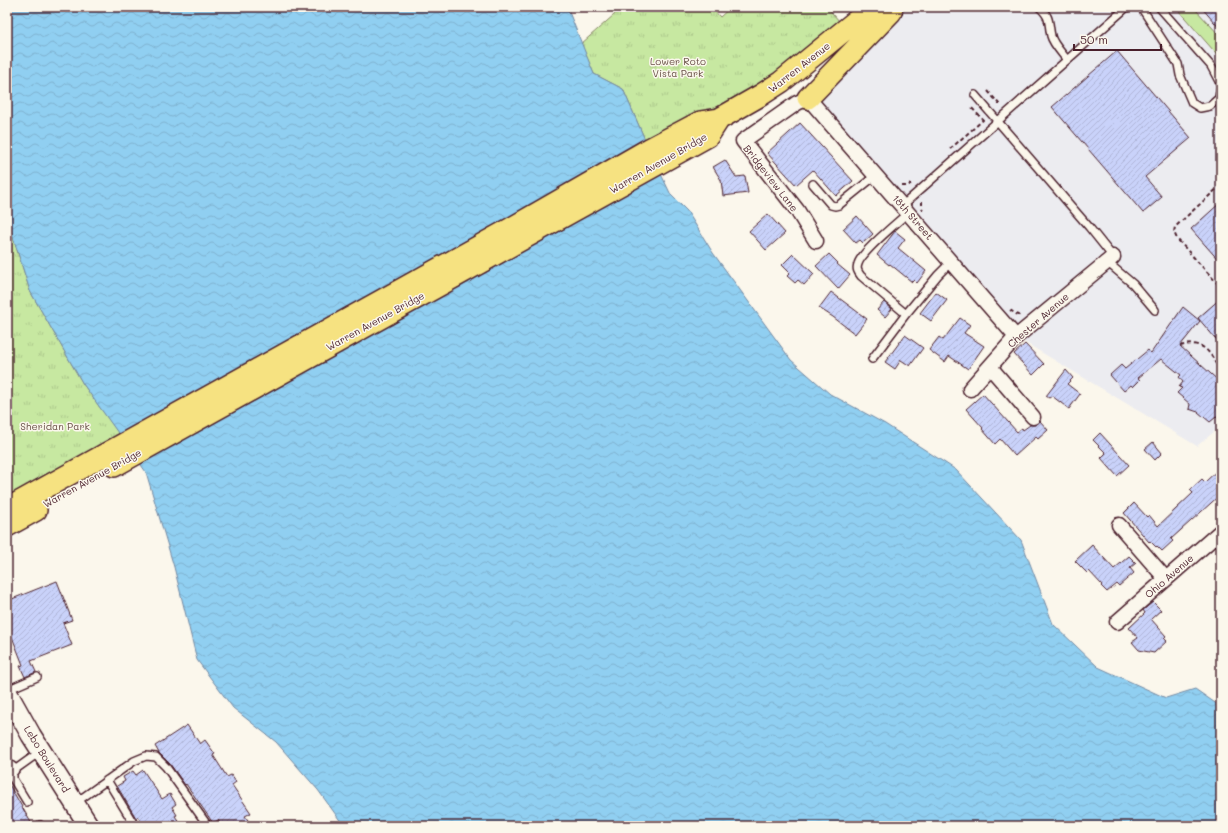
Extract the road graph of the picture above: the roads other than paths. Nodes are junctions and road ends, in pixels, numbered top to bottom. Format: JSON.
{"nodes":[{"id":1,"x":892,"y":7,"type":"edge"},
{"id":2,"x":1039,"y":7,"type":"edge"},
{"id":3,"x":1128,"y":7,"type":"edge"},
{"id":4,"x":1141,"y":7,"type":"edge"},
{"id":5,"x":1159,"y":7,"type":"edge"},
{"id":6,"x":866,"y":10,"type":"edge"},
{"id":7,"x":1067,"y":60,"type":"junction"},
{"id":8,"x":1221,"y":85,"type":"edge"},
{"id":9,"x":975,"y":95,"type":"dead end"},
{"id":10,"x":808,"y":98,"type":"junction"},
{"id":11,"x":719,"y":120,"type":"junction"},
{"id":12,"x":998,"y":121,"type":"junction"},
{"id":13,"x":876,"y":175,"type":"junction"},
{"id":14,"x":813,"y":184,"type":"dead end"},
{"id":15,"x":906,"y":209,"type":"junction"},
{"id":16,"x":816,"y":241,"type":"dead end"},
{"id":17,"x":1110,"y":260,"type":"junction"},
{"id":18,"x":951,"y":262,"type":"junction"},
{"id":19,"x":1155,"y":310,"type":"dead end"},
{"id":20,"x":906,"y":314,"type":"junction"},
{"id":21,"x":1016,"y":337,"type":"junction"},
{"id":22,"x":872,"y":359,"type":"dead end"},
{"id":23,"x":990,"y":367,"type":"junction"},
{"id":24,"x":970,"y":389,"type":"dead end"},
{"id":25,"x":1033,"y":417,"type":"dead end"},
{"id":26,"x":7,"y":509,"type":"edge"},
{"id":27,"x":1119,"y":525,"type":"dead end"},
{"id":28,"x":7,"y":526,"type":"edge"},
{"id":29,"x":1221,"y":530,"type":"edge"},
{"id":30,"x":1166,"y":579,"type":"junction"},
{"id":31,"x":1117,"y":622,"type":"dead end"},
{"id":32,"x":37,"y":677,"type":"dead end"},
{"id":33,"x":7,"y":691,"type":"edge"},
{"id":34,"x":41,"y":751,"type":"junction"},
{"id":35,"x":7,"y":762,"type":"edge"},
{"id":36,"x":16,"y":769,"type":"junction"},
{"id":37,"x":107,"y":780,"type":"junction"},
{"id":38,"x":27,"y":802,"type":"dead end"},
{"id":39,"x":74,"y":803,"type":"junction"},
{"id":40,"x":89,"y":826,"type":"edge"},
{"id":41,"x":135,"y":826,"type":"edge"},
{"id":42,"x":208,"y":826,"type":"edge"}],
"edges":[{"from":1,"to":10,"type":"main road"},
{"from":2,"to":7,"type":"lane"},
{"from":3,"to":7,"type":"lane"},
{"from":4,"to":8,"type":"lane"},
{"from":5,"to":8,"type":"lane"},
{"from":6,"to":11,"type":"main road","name":"Warren Avenue"},
{"from":7,"to":12,"type":"lane"},
{"from":9,"to":12,"type":"lane"},
{"from":10,"to":13,"type":"street","name":"18th Street"},
{"from":10,"to":16,"type":"street","name":"Bridgeview Lane"},
{"from":11,"to":26,"type":"main road","name":"Warren Avenue Bridge"},
{"from":11,"to":28,"type":"main road","name":"Warren Avenue Bridge"},
{"from":12,"to":15,"type":"lane"},
{"from":12,"to":17,"type":"lane"},
{"from":13,"to":14,"type":"lane"},
{"from":13,"to":15,"type":"street","name":"18th Street"},
{"from":15,"to":18,"type":"street","name":"18th Street"},
{"from":15,"to":20,"type":"lane"},
{"from":17,"to":19,"type":"lane"},
{"from":17,"to":21,"type":"street","name":"Chester Avenue"},
{"from":18,"to":20,"type":"lane"},
{"from":18,"to":21,"type":"street","name":"18th Street"},
{"from":20,"to":22,"type":"lane"},
{"from":21,"to":23,"type":"street","name":"Chester Avenue"},
{"from":23,"to":24,"type":"street","name":"Chester Avenue"},
{"from":23,"to":25,"type":"street"},
{"from":27,"to":30,"type":"street"},
{"from":29,"to":30,"type":"street","name":"Ohio Avenue"},
{"from":30,"to":31,"type":"street","name":"Ohio Avenue"},
{"from":32,"to":33,"type":"lane"},
{"from":33,"to":34,"type":"main road","name":"Lebo Boulevard"},
{"from":34,"to":36,"type":"lane"},
{"from":34,"to":39,"type":"main road","name":"Lebo Boulevard"},
{"from":35,"to":36,"type":"lane"},
{"from":36,"to":38,"type":"lane"},
{"from":37,"to":39,"type":"lane"},
{"from":37,"to":41,"type":"lane"},
{"from":37,"to":42,"type":"lane"},
{"from":39,"to":40,"type":"main road","name":"Lebo Boulevard"}]}
